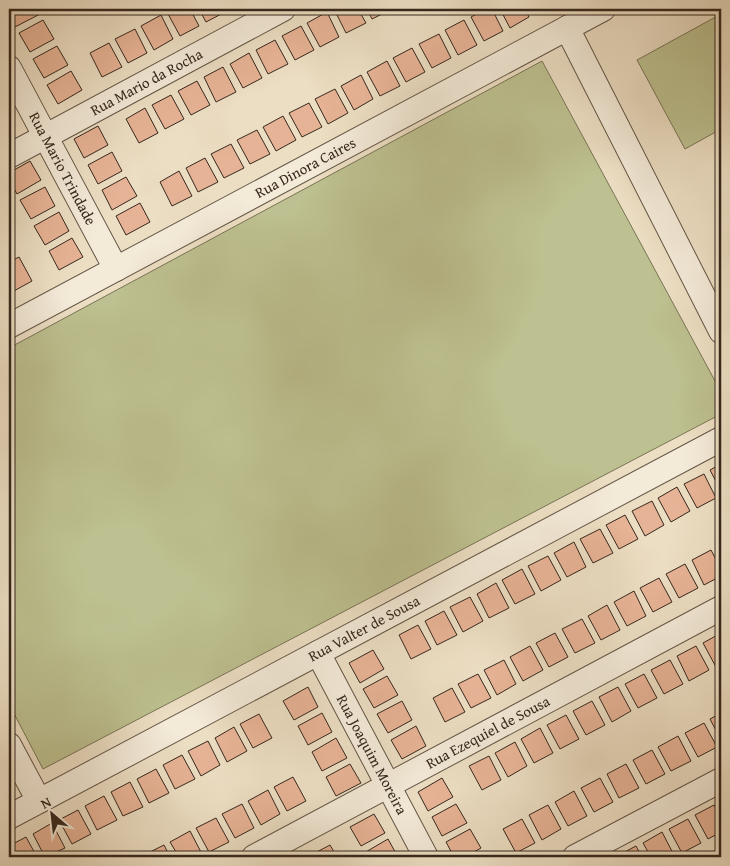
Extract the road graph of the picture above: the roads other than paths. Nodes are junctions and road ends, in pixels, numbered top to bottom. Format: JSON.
{"nodes":[{"id":1,"x":283,"y":9,"type":"edge"},
{"id":2,"x":603,"y":9,"type":"edge"},
{"id":3,"x":567,"y":28,"type":"junction"},
{"id":4,"x":9,"y":68,"type":"edge"},
{"id":5,"x":45,"y":137,"type":"junction"},
{"id":6,"x":9,"y":156,"type":"edge"},
{"id":7,"x":116,"y":269,"type":"junction"},
{"id":8,"x":9,"y":326,"type":"edge"},
{"id":9,"x":721,"y":331,"type":"edge"},
{"id":10,"x":721,"y":439,"type":"edge"},
{"id":11,"x":721,"y":608,"type":"edge"},
{"id":12,"x":318,"y":653,"type":"junction"},
{"id":13,"x":9,"y":745,"type":"edge"},
{"id":14,"x":721,"y":780,"type":"edge"},
{"id":15,"x":389,"y":786,"type":"junction"},
{"id":16,"x":39,"y":801,"type":"junction"},
{"id":17,"x":9,"y":817,"type":"edge"},
{"id":18,"x":254,"y":857,"type":"edge"},
{"id":19,"x":426,"y":857,"type":"edge"},
{"id":20,"x":575,"y":857,"type":"edge"}],
"edges":[{"from":1,"to":5,"type":"street","name":"Rua Mario da Rocha"},
{"from":2,"to":3,"type":"street","name":"Rua Dinora Caires"},
{"from":3,"to":7,"type":"street","name":"Rua Dinora Caires"},
{"from":3,"to":9,"type":"street"},
{"from":4,"to":5,"type":"street","name":"Rua Mario Trindade"},
{"from":5,"to":6,"type":"street","name":"Rua Mario da Rocha"},
{"from":5,"to":7,"type":"street","name":"Rua Mario Trindade"},
{"from":7,"to":8,"type":"street","name":"Rua Dinora Caires"},
{"from":10,"to":12,"type":"street","name":"Rua Valter de Sousa"},
{"from":11,"to":15,"type":"street","name":"Rua Ezequiel de Sousa"},
{"from":12,"to":15,"type":"street","name":"Rua Joaquim Moreira"},
{"from":12,"to":16,"type":"street","name":"Rua Valter de Sousa"},
{"from":13,"to":16,"type":"street"},
{"from":14,"to":20,"type":"street"},
{"from":15,"to":18,"type":"street","name":"Rua Ezequiel de Sousa"},
{"from":15,"to":19,"type":"street","name":"Rua Joaquim Moreira"},
{"from":16,"to":17,"type":"street","name":"Rua Valter de Sousa"}]}
